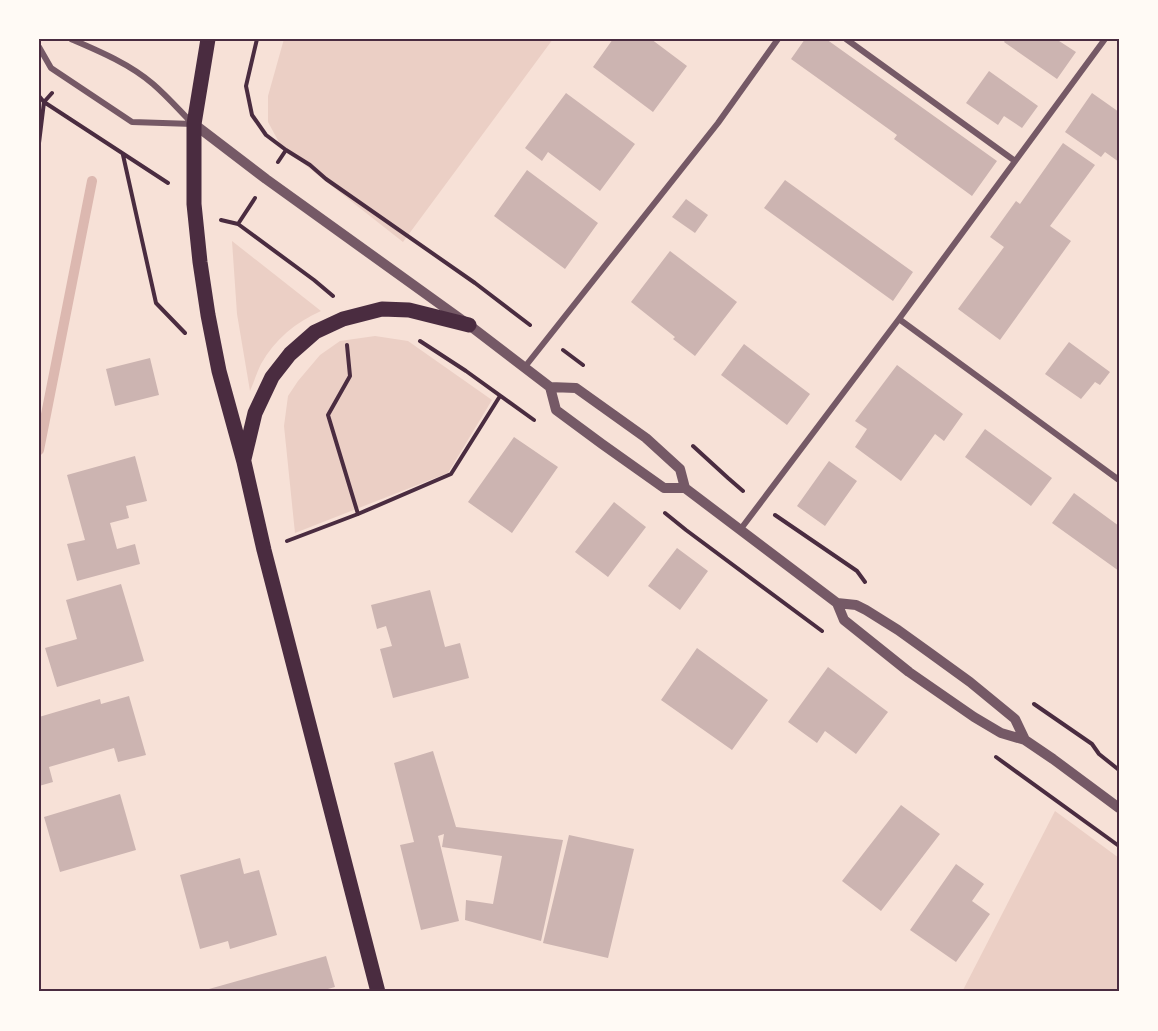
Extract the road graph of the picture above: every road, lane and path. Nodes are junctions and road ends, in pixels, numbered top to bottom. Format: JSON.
{"nodes":[{"id":1,"x":71,"y":39,"type":"edge"},
{"id":2,"x":208,"y":39,"type":"edge"},
{"id":3,"x":257,"y":39,"type":"edge"},
{"id":4,"x":778,"y":39,"type":"edge"},
{"id":5,"x":846,"y":39,"type":"edge"},
{"id":6,"x":1105,"y":39,"type":"edge"},
{"id":7,"x":39,"y":47,"type":"edge"},
{"id":8,"x":39,"y":96,"type":"edge"},
{"id":9,"x":44,"y":102,"type":"junction"},
{"id":10,"x":194,"y":124,"type":"junction"},
{"id":11,"x":39,"y":143,"type":"edge"},
{"id":12,"x":123,"y":154,"type":"junction"},
{"id":13,"x":1015,"y":161,"type":"junction"},
{"id":14,"x":266,"y":179,"type":"junction"},
{"id":15,"x":194,"y":204,"type":"junction"},
{"id":16,"x":156,"y":303,"type":"dead end"},
{"id":17,"x":343,"y":320,"type":"junction"},
{"id":18,"x":899,"y":320,"type":"junction"},
{"id":19,"x":468,"y":326,"type":"junction"},
{"id":20,"x":416,"y":338,"type":"dead end"},
{"id":21,"x":548,"y":339,"type":"junction"},
{"id":22,"x":347,"y":344,"type":"dead end"},
{"id":23,"x":524,"y":368,"type":"junction"},
{"id":24,"x":590,"y":370,"type":"dead end"},
{"id":25,"x":550,"y":387,"type":"junction"},
{"id":26,"x":501,"y":396,"type":"junction"},
{"id":27,"x":537,"y":422,"type":"dead end"},
{"id":28,"x":691,"y":444,"type":"dead end"},
{"id":29,"x":244,"y":462,"type":"junction"},
{"id":30,"x":1119,"y":480,"type":"edge"},
{"id":31,"x":685,"y":488,"type":"junction"},
{"id":32,"x":759,"y":504,"type":"junction"},
{"id":33,"x":658,"y":508,"type":"dead end"},
{"id":34,"x":358,"y":514,"type":"junction"},
{"id":35,"x":740,"y":530,"type":"junction"},
{"id":36,"x":264,"y":550,"type":"junction"},
{"id":37,"x":871,"y":589,"type":"dead end"},
{"id":38,"x":837,"y":603,"type":"junction"},
{"id":39,"x":825,"y":633,"type":"dead end"},
{"id":40,"x":1034,"y":704,"type":"dead end"},
{"id":41,"x":1025,"y":740,"type":"junction"},
{"id":42,"x":1008,"y":766,"type":"dead end"},
{"id":43,"x":1119,"y":770,"type":"edge"},
{"id":44,"x":1119,"y":808,"type":"edge"},
{"id":45,"x":1119,"y":846,"type":"edge"},
{"id":46,"x":378,"y":992,"type":"edge"}],
"edges":[{"from":1,"to":10,"type":"street"},
{"from":2,"to":10,"type":"main road"},
{"from":3,"to":21,"type":"path"},
{"from":4,"to":21,"type":"street"},
{"from":5,"to":13,"type":"street"},
{"from":6,"to":13,"type":"street"},
{"from":7,"to":10,"type":"street"},
{"from":8,"to":9,"type":"path"},
{"from":9,"to":11,"type":"path"},
{"from":9,"to":12,"type":"path"},
{"from":10,"to":14,"type":"street"},
{"from":10,"to":15,"type":"main road"},
{"from":12,"to":15,"type":"path"},
{"from":12,"to":16,"type":"path"},
{"from":13,"to":18,"type":"street"},
{"from":14,"to":17,"type":"path"},
{"from":14,"to":19,"type":"street"},
{"from":15,"to":29,"type":"main road"},
{"from":17,"to":19,"type":"main road"},
{"from":17,"to":29,"type":"main road"},
{"from":18,"to":30,"type":"street"},
{"from":18,"to":32,"type":"street"},
{"from":19,"to":23,"type":"street"},
{"from":20,"to":26,"type":"path"},
{"from":21,"to":23,"type":"street"},
{"from":21,"to":24,"type":"path"},
{"from":22,"to":34,"type":"path"},
{"from":23,"to":25,"type":"street"},
{"from":25,"to":31,"type":"street"},
{"from":25,"to":31,"type":"street"},
{"from":26,"to":27,"type":"path"},
{"from":26,"to":34,"type":"path"},
{"from":28,"to":32,"type":"path"},
{"from":29,"to":36,"type":"main road"},
{"from":31,"to":35,"type":"street"},
{"from":32,"to":35,"type":"street"},
{"from":32,"to":37,"type":"path"},
{"from":33,"to":39,"type":"path"},
{"from":34,"to":36,"type":"path"},
{"from":35,"to":38,"type":"street"},
{"from":36,"to":46,"type":"main road"},
{"from":38,"to":41,"type":"street"},
{"from":38,"to":41,"type":"street"},
{"from":40,"to":43,"type":"path"},
{"from":41,"to":44,"type":"street"},
{"from":42,"to":45,"type":"path"}]}
